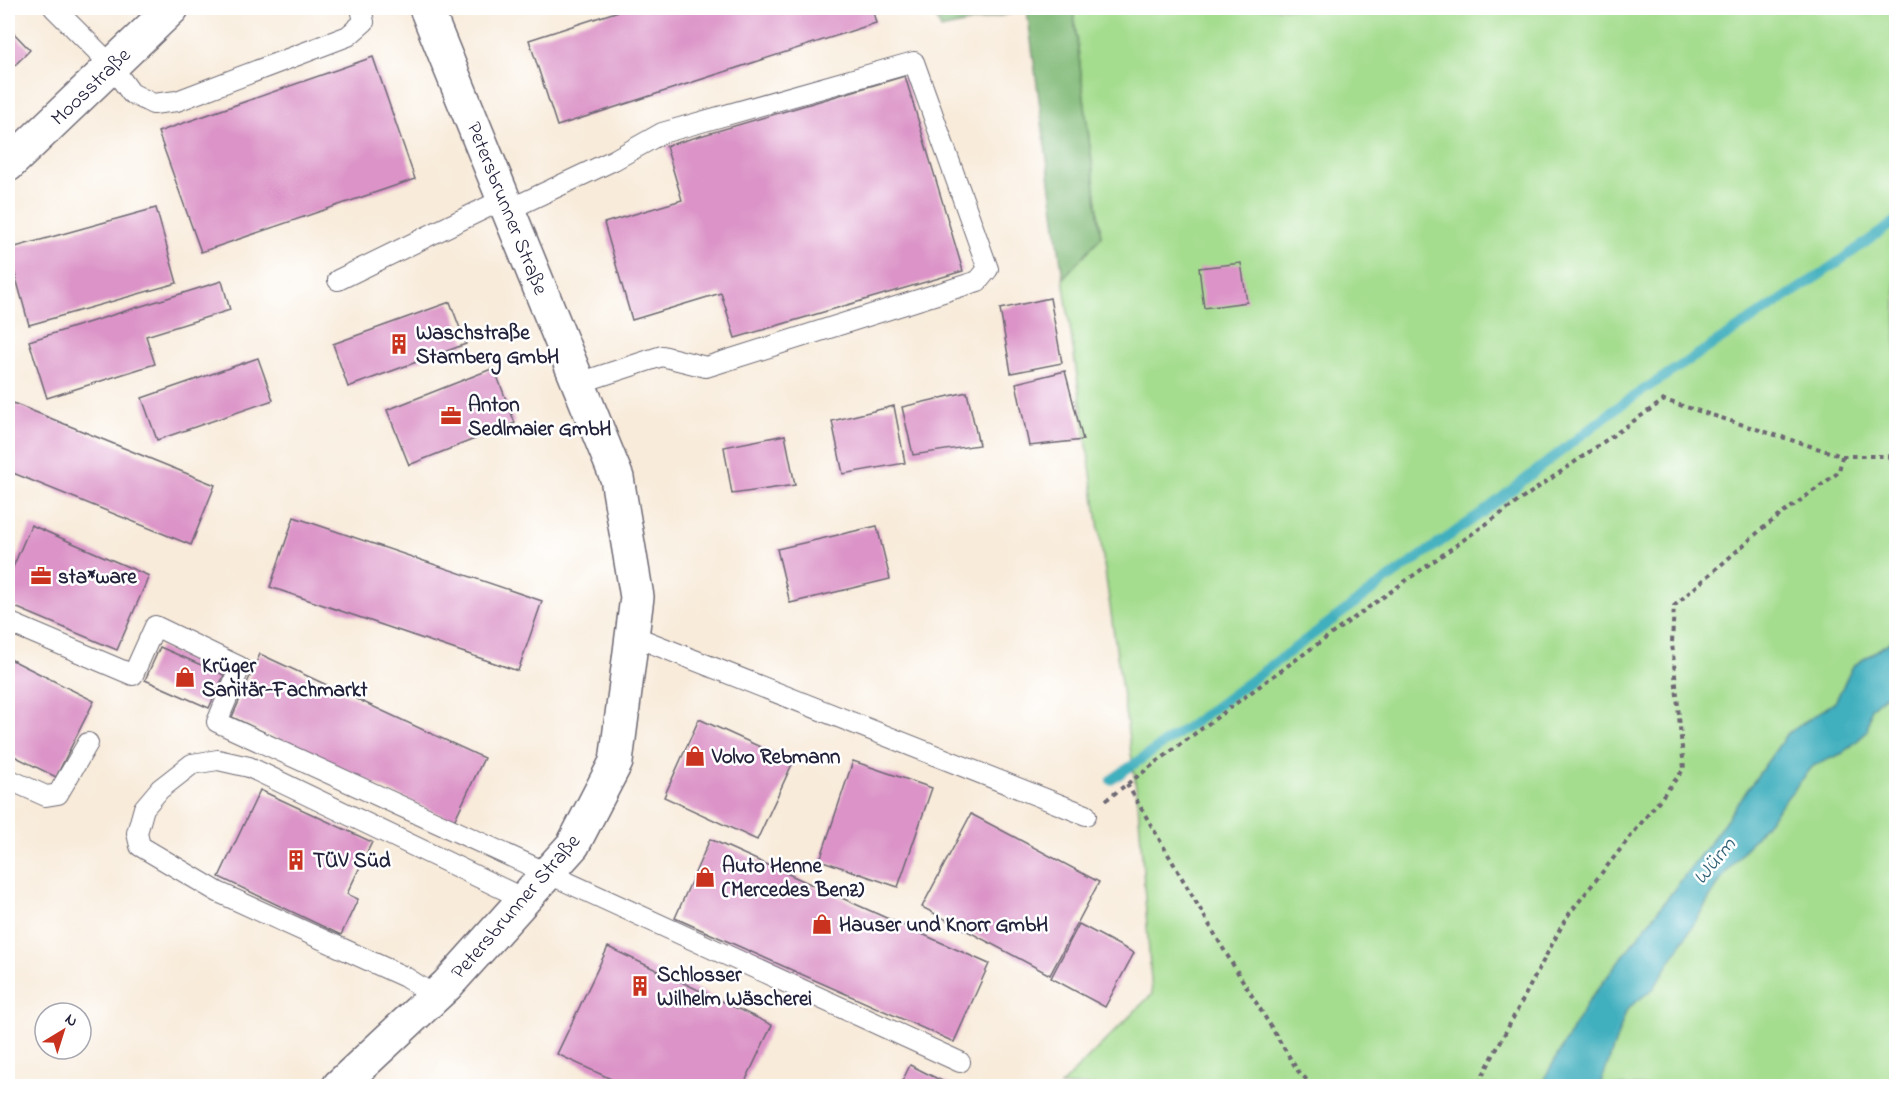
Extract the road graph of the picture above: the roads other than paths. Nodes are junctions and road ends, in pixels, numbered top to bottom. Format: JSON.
{"nodes":[{"id":1,"x":54,"y":8,"type":"edge"},
{"id":2,"x":172,"y":8,"type":"edge"},
{"id":3,"x":361,"y":8,"type":"edge"},
{"id":4,"x":426,"y":8,"type":"edge"},
{"id":5,"x":111,"y":65,"type":"junction"},
{"id":6,"x":12,"y":153,"type":"edge"},
{"id":7,"x":506,"y":204,"type":"junction"},
{"id":8,"x":338,"y":280,"type":"dead end"},
{"id":9,"x":579,"y":383,"type":"junction"},
{"id":10,"x":8,"y":622,"type":"edge"},
{"id":11,"x":631,"y":635,"type":"junction"},
{"id":12,"x":88,"y":743,"type":"dead end"},
{"id":13,"x":8,"y":779,"type":"edge"},
{"id":14,"x":1086,"y":815,"type":"road end"},
{"id":15,"x":549,"y":872,"type":"junction"},
{"id":16,"x":524,"y":899,"type":"junction"},
{"id":17,"x":435,"y":996,"type":"junction"},
{"id":18,"x":960,"y":1062,"type":"dead end"},
{"id":19,"x":339,"y":1086,"type":"edge"}],
"edges":[{"from":1,"to":5,"type":"lane"},
{"from":2,"to":5,"type":"street","name":"Moosstraße"},
{"from":3,"to":5,"type":"lane"},
{"from":4,"to":7,"type":"street","name":"Petersbrunner Straße"},
{"from":5,"to":6,"type":"street","name":"Moosstraße"},
{"from":7,"to":8,"type":"lane"},
{"from":7,"to":9,"type":"street","name":"Petersbrunner Straße"},
{"from":7,"to":9,"type":"lane"},
{"from":9,"to":11,"type":"street","name":"Petersbrunner Straße"},
{"from":10,"to":15,"type":"lane"},
{"from":11,"to":14,"type":"lane"},
{"from":11,"to":15,"type":"street","name":"Petersbrunner Straße"},
{"from":12,"to":13,"type":"lane"},
{"from":15,"to":16,"type":"street","name":"Petersbrunner Straße"},
{"from":15,"to":18,"type":"lane"},
{"from":16,"to":17,"type":"street","name":"Petersbrunner Straße"},
{"from":16,"to":17,"type":"lane"},
{"from":17,"to":19,"type":"street","name":"Petersbrunner Straße"}]}
